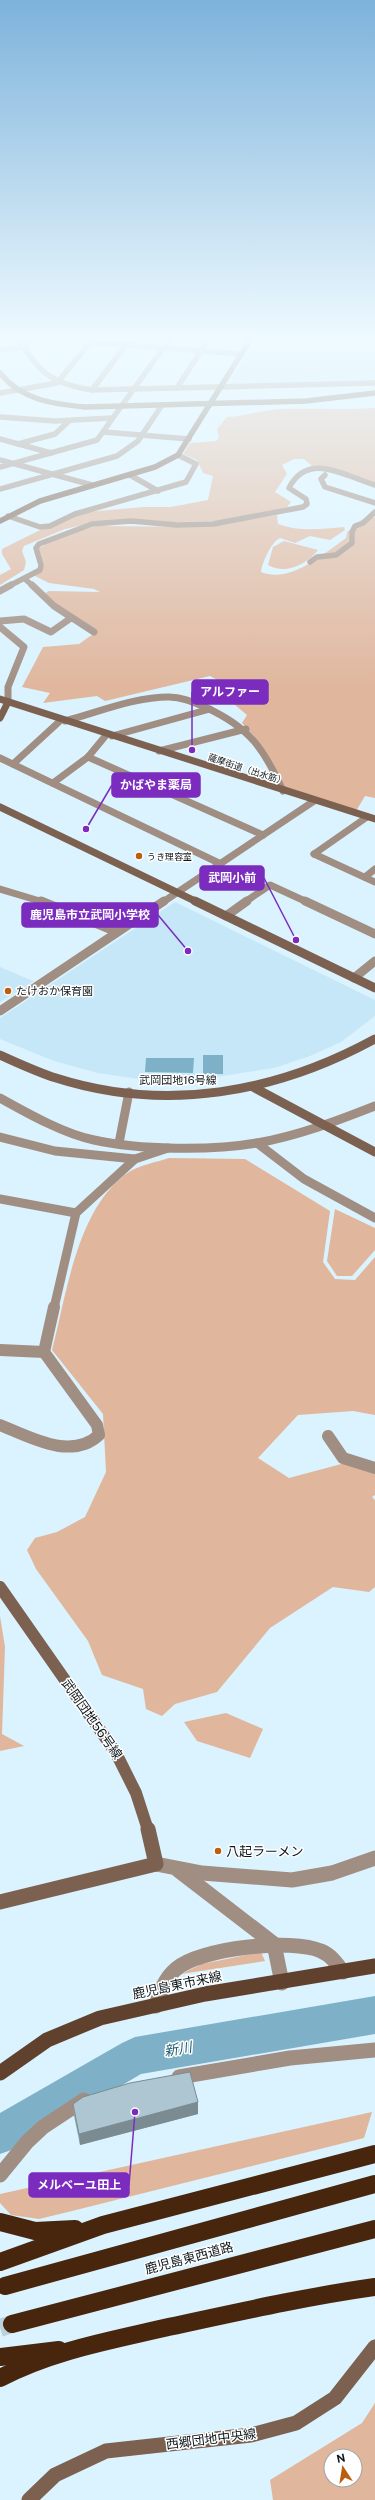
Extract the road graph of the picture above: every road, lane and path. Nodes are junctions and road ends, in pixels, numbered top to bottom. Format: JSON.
{"nodes":[{"id":1,"x":39,"y":457,"type":"edge"},
{"id":2,"x":115,"y":457,"type":"edge"},
{"id":3,"x":175,"y":457,"type":"edge"},
{"id":4,"x":181,"y":457,"type":"edge"},
{"id":5,"x":0,"y":460,"type":"edge"},
{"id":6,"x":14,"y":463,"type":"junction"},
{"id":7,"x":0,"y":467,"type":"edge"},
{"id":8,"x":50,"y":474,"type":"junction"},
{"id":9,"x":130,"y":475,"type":"junction"},
{"id":10,"x":325,"y":475,"type":"dead end"},
{"id":11,"x":92,"y":485,"type":"junction"},
{"id":12,"x":375,"y":485,"type":"edge"},
{"id":13,"x":0,"y":489,"type":"edge"},
{"id":14,"x":158,"y":491,"type":"junction"},
{"id":15,"x":375,"y":503,"type":"edge"},
{"id":16,"x":375,"y":512,"type":"edge"},
{"id":17,"x":8,"y":516,"type":"junction"},
{"id":18,"x":0,"y":521,"type":"edge"},
{"id":19,"x":310,"y":562,"type":"dead end"},
{"id":20,"x":26,"y":580,"type":"junction"},
{"id":21,"x":0,"y":592,"type":"edge"},
{"id":22,"x":71,"y":618,"type":"junction"},
{"id":23,"x":0,"y":621,"type":"edge"},
{"id":24,"x":0,"y":627,"type":"edge"},
{"id":25,"x":94,"y":632,"type":"dead end"},
{"id":26,"x":0,"y":699,"type":"edge"},
{"id":27,"x":8,"y":702,"type":"junction"},
{"id":28,"x":210,"y":709,"type":"junction"},
{"id":29,"x":0,"y":718,"type":"edge"},
{"id":30,"x":63,"y":720,"type":"junction"},
{"id":31,"x":246,"y":729,"type":"junction"},
{"id":32,"x":110,"y":735,"type":"junction"},
{"id":33,"x":159,"y":751,"type":"junction"},
{"id":34,"x":88,"y":757,"type":"junction"},
{"id":35,"x":0,"y":758,"type":"edge"},
{"id":36,"x":13,"y":764,"type":"junction"},
{"id":37,"x":53,"y":783,"type":"junction"},
{"id":38,"x":283,"y":791,"type":"junction"},
{"id":39,"x":314,"y":801,"type":"junction"},
{"id":40,"x":0,"y":807,"type":"edge"},
{"id":41,"x":371,"y":818,"type":"edge"},
{"id":42,"x":263,"y":835,"type":"junction"},
{"id":43,"x":221,"y":864,"type":"junction"},
{"id":44,"x":375,"y":869,"type":"edge"},
{"id":45,"x":365,"y":877,"type":"junction"},
{"id":46,"x":375,"y":882,"type":"edge"},
{"id":47,"x":0,"y":889,"type":"edge"},
{"id":48,"x":178,"y":892,"type":"junction"},
{"id":49,"x":226,"y":916,"type":"junction"},
{"id":50,"x":117,"y":932,"type":"junction"},
{"id":51,"x":375,"y":934,"type":"edge"},
{"id":52,"x":375,"y":961,"type":"edge"},
{"id":53,"x":354,"y":978,"type":"junction"},
{"id":54,"x":375,"y":988,"type":"edge"},
{"id":55,"x":0,"y":1011,"type":"edge"},
{"id":56,"x":375,"y":1039,"type":"edge"},
{"id":57,"x":0,"y":1055,"type":"edge"},
{"id":58,"x":253,"y":1087,"type":"junction"},
{"id":59,"x":129,"y":1092,"type":"junction"},
{"id":60,"x":0,"y":1098,"type":"edge"},
{"id":61,"x":375,"y":1106,"type":"edge"},
{"id":62,"x":325,"y":1125,"type":"junction"},
{"id":63,"x":0,"y":1137,"type":"edge"},
{"id":64,"x":119,"y":1143,"type":"junction"},
{"id":65,"x":258,"y":1143,"type":"junction"},
{"id":66,"x":172,"y":1146,"type":"junction"},
{"id":67,"x":375,"y":1152,"type":"edge"},
{"id":68,"x":135,"y":1159,"type":"junction"},
{"id":69,"x":1,"y":1202,"type":"edge"},
{"id":70,"x":76,"y":1213,"type":"junction"},
{"id":71,"x":375,"y":1218,"type":"edge"},
{"id":72,"x":0,"y":1350,"type":"edge"},
{"id":73,"x":44,"y":1352,"type":"junction"},
{"id":74,"x":0,"y":1425,"type":"edge"},
{"id":75,"x":328,"y":1436,"type":"dead end"},
{"id":76,"x":375,"y":1468,"type":"edge"},
{"id":77,"x":0,"y":1587,"type":"edge"},
{"id":78,"x":375,"y":1858,"type":"edge"},
{"id":79,"x":156,"y":1864,"type":"junction"},
{"id":80,"x":177,"y":1869,"type":"junction"},
{"id":81,"x":0,"y":1902,"type":"edge"},
{"id":82,"x":274,"y":1944,"type":"junction"},
{"id":83,"x":375,"y":1966,"type":"edge"},
{"id":84,"x":343,"y":1972,"type":"junction"},
{"id":85,"x":282,"y":1983,"type":"junction"},
{"id":86,"x":156,"y":2006,"type":"junction"},
{"id":87,"x":375,"y":2050,"type":"edge"},
{"id":88,"x":0,"y":2073,"type":"edge"},
{"id":89,"x":167,"y":2079,"type":"edge"},
{"id":90,"x":101,"y":2094,"type":"edge"},
{"id":91,"x":375,"y":2154,"type":"edge"},
{"id":92,"x":0,"y":2176,"type":"edge"},
{"id":93,"x":375,"y":2184,"type":"edge"},
{"id":94,"x":375,"y":2188,"type":"edge"},
{"id":95,"x":344,"y":2193,"type":"junction"},
{"id":96,"x":0,"y":2222,"type":"edge"},
{"id":97,"x":103,"y":2225,"type":"junction"},
{"id":98,"x":375,"y":2229,"type":"edge"},
{"id":99,"x":375,"y":2232,"type":"edge"},
{"id":100,"x":350,"y":2235,"type":"junction"},
{"id":101,"x":0,"y":2262,"type":"edge"},
{"id":102,"x":6,"y":2286,"type":"dead end"},
{"id":103,"x":375,"y":2287,"type":"edge"},
{"id":104,"x":12,"y":2324,"type":"tunnel mouth"},
{"id":105,"x":375,"y":2347,"type":"edge"},
{"id":106,"x":78,"y":2348,"type":"junction"},
{"id":107,"x":0,"y":2357,"type":"edge"},
{"id":108,"x":0,"y":2378,"type":"edge"},
{"id":109,"x":29,"y":2500,"type":"edge"}],
"edges":[{"from":1,"to":6,"type":"street"},
{"from":2,"to":8,"type":"street"},
{"from":3,"to":9,"type":"street"},
{"from":4,"to":14,"type":"street"},
{"from":5,"to":6,"type":"street"},
{"from":6,"to":7,"type":"street"},
{"from":6,"to":8,"type":"street"},
{"from":8,"to":11,"type":"street"},
{"from":8,"to":13,"type":"street"},
{"from":9,"to":11,"type":"street"},
{"from":9,"to":14,"type":"street"},
{"from":10,"to":15,"type":"street"},
{"from":11,"to":17,"type":"street"},
{"from":12,"to":20,"type":"street"},
{"from":14,"to":17,"type":"street"},
{"from":16,"to":19,"type":"street"},
{"from":17,"to":18,"type":"street"},
{"from":20,"to":21,"type":"street"},
{"from":20,"to":22,"type":"street"},
{"from":22,"to":23,"type":"street"},
{"from":22,"to":25,"type":"street"},
{"from":24,"to":27,"type":"street"},
{"from":26,"to":27,"type":"street","name":"薩摩街道（出水筋）"},
{"from":27,"to":29,"type":"street"},
{"from":27,"to":30,"type":"street","name":"薩摩街道（出水筋）"},
{"from":28,"to":30,"type":"street"},
{"from":28,"to":31,"type":"street"},
{"from":28,"to":32,"type":"street"},
{"from":30,"to":32,"type":"street","name":"薩摩街道（出水筋）"},
{"from":30,"to":36,"type":"street"},
{"from":31,"to":33,"type":"street"},
{"from":31,"to":38,"type":"street"},
{"from":32,"to":33,"type":"street","name":"薩摩街道（出水筋）"},
{"from":32,"to":34,"type":"street"},
{"from":33,"to":38,"type":"street","name":"薩摩街道（出水筋）"},
{"from":34,"to":37,"type":"street"},
{"from":34,"to":42,"type":"street"},
{"from":35,"to":36,"type":"street"},
{"from":36,"to":37,"type":"street"},
{"from":37,"to":43,"type":"street"},
{"from":38,"to":39,"type":"street","name":"薩摩街道（出水筋）"},
{"from":39,"to":41,"type":"street","name":"薩摩街道（出水筋）"},
{"from":39,"to":42,"type":"street"},
{"from":40,"to":48,"type":"street"},
{"from":41,"to":45,"type":"street"},
{"from":42,"to":43,"type":"street"},
{"from":43,"to":48,"type":"street"},
{"from":44,"to":45,"type":"street"},
{"from":45,"to":46,"type":"street"},
{"from":47,"to":50,"type":"street"},
{"from":48,"to":49,"type":"street"},
{"from":48,"to":50,"type":"street"},
{"from":49,"to":51,"type":"street"},
{"from":49,"to":53,"type":"street"},
{"from":50,"to":55,"type":"street"},
{"from":52,"to":53,"type":"street"},
{"from":53,"to":54,"type":"street"},
{"from":56,"to":58,"type":"street","name":"武岡団地16号線"},
{"from":57,"to":59,"type":"street","name":"武岡団地16号線"},
{"from":58,"to":59,"type":"street","name":"武岡団地16号線"},
{"from":58,"to":62,"type":"street"},
{"from":59,"to":64,"type":"street"},
{"from":60,"to":64,"type":"street"},
{"from":61,"to":62,"type":"street"},
{"from":62,"to":65,"type":"street"},
{"from":62,"to":67,"type":"street"},
{"from":63,"to":68,"type":"street"},
{"from":64,"to":66,"type":"street"},
{"from":65,"to":66,"type":"street"},
{"from":65,"to":71,"type":"street"},
{"from":66,"to":68,"type":"street"},
{"from":68,"to":70,"type":"street"},
{"from":69,"to":70,"type":"street"},
{"from":70,"to":73,"type":"street"},
{"from":72,"to":73,"type":"street"},
{"from":73,"to":74,"type":"street"},
{"from":75,"to":76,"type":"street"},
{"from":77,"to":79,"type":"street","name":"武岡団地56号線"},
{"from":78,"to":80,"type":"street"},
{"from":79,"to":80,"type":"street"},
{"from":79,"to":81,"type":"street"},
{"from":80,"to":82,"type":"street"},
{"from":82,"to":84,"type":"street"},
{"from":82,"to":85,"type":"street"},
{"from":82,"to":86,"type":"street"},
{"from":83,"to":84,"type":"main road","name":"鹿児島東市来線"},
{"from":84,"to":85,"type":"main road","name":"鹿児島東市来線"},
{"from":85,"to":86,"type":"main road","name":"鹿児島東市来線"},
{"from":86,"to":88,"type":"main road","name":"鹿児島東市来線"},
{"from":87,"to":89,"type":"street"},
{"from":90,"to":92,"type":"street"},
{"from":91,"to":97,"type":"highway"},
{"from":93,"to":95,"type":"highway"},
{"from":94,"to":95,"type":"highway"},
{"from":95,"to":102,"type":"highway","name":"鹿児島東西道路"},
{"from":96,"to":97,"type":"highway"},
{"from":97,"to":101,"type":"highway"},
{"from":98,"to":100,"type":"highway","name":"鹿児島東西道路"},
{"from":99,"to":100,"type":"highway"},
{"from":100,"to":104,"type":"highway","name":"鹿児島東西道路"},
{"from":103,"to":106,"type":"highway"},
{"from":105,"to":109,"type":"street","name":"西郷団地中央線"},
{"from":106,"to":107,"type":"highway"},
{"from":106,"to":108,"type":"highway"}]}
